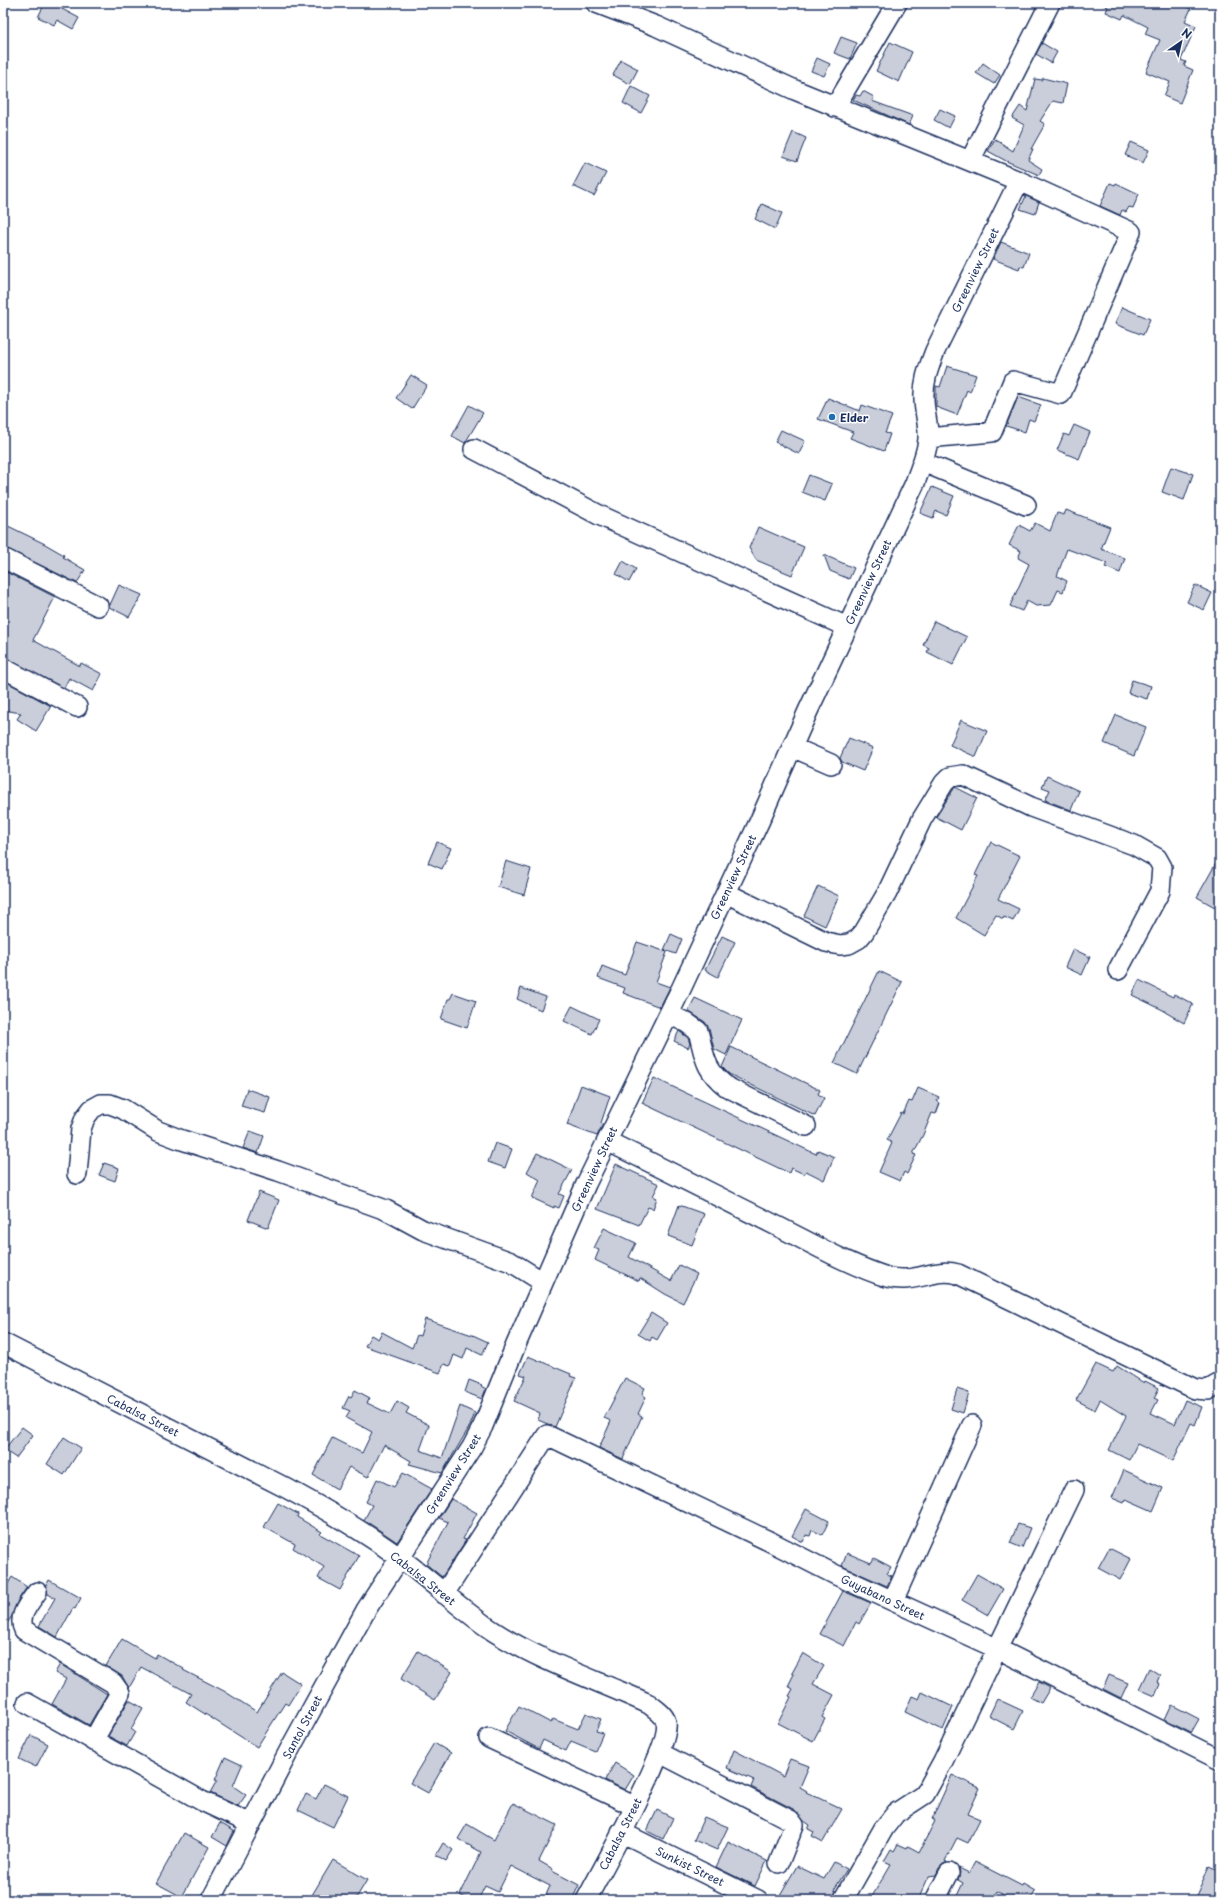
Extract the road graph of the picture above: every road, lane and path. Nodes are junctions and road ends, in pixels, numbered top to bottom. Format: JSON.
{"nodes":[{"id":1,"x":596,"y":3,"type":"edge"},
{"id":2,"x":897,"y":3,"type":"edge"},
{"id":3,"x":1050,"y":3,"type":"edge"},
{"id":4,"x":835,"y":107,"type":"junction"},
{"id":5,"x":970,"y":161,"type":"junction"},
{"id":6,"x":1019,"y":180,"type":"junction"},
{"id":7,"x":928,"y":438,"type":"junction"},
{"id":8,"x":474,"y":449,"type":"dead end"},
{"id":9,"x":923,"y":462,"type":"junction"},
{"id":10,"x":1026,"y":505,"type":"dead end"},
{"id":11,"x":3,"y":558,"type":"edge"},
{"id":12,"x":98,"y":606,"type":"dead end"},
{"id":13,"x":847,"y":627,"type":"junction"},
{"id":14,"x":3,"y":668,"type":"edge"},
{"id":15,"x":77,"y":706,"type":"dead end"},
{"id":16,"x":792,"y":747,"type":"junction"},
{"id":17,"x":831,"y":764,"type":"dead end"},
{"id":18,"x":726,"y":894,"type":"junction"},
{"id":19,"x":1118,"y":970,"type":"dead end"},
{"id":20,"x":669,"y":1014,"type":"junction"},
{"id":21,"x":806,"y":1126,"type":"dead end"},
{"id":22,"x":607,"y":1140,"type":"junction"},
{"id":23,"x":77,"y":1174,"type":"dead end"},
{"id":24,"x":543,"y":1282,"type":"junction"},
{"id":25,"x":3,"y":1343,"type":"edge"},
{"id":26,"x":1220,"y":1383,"type":"edge"},
{"id":27,"x":972,"y":1425,"type":"dead end"},
{"id":28,"x":1074,"y":1490,"type":"dead end"},
{"id":29,"x":400,"y":1558,"type":"junction"},
{"id":30,"x":37,"y":1592,"type":"dead end"},
{"id":31,"x":444,"y":1594,"type":"junction"},
{"id":32,"x":893,"y":1601,"type":"junction"},
{"id":33,"x":998,"y":1649,"type":"junction"},
{"id":34,"x":27,"y":1703,"type":"dead end"},
{"id":35,"x":489,"y":1738,"type":"dead end"},
{"id":36,"x":93,"y":1741,"type":"junction"},
{"id":37,"x":660,"y":1752,"type":"junction"},
{"id":38,"x":1218,"y":1754,"type":"edge"},
{"id":39,"x":634,"y":1806,"type":"junction"},
{"id":40,"x":251,"y":1824,"type":"junction"},
{"id":41,"x":622,"y":1832,"type":"junction"},
{"id":42,"x":779,"y":1863,"type":"dead end"},
{"id":43,"x":949,"y":1873,"type":"dead end"},
{"id":44,"x":211,"y":1900,"type":"edge"},
{"id":45,"x":586,"y":1900,"type":"edge"},
{"id":46,"x":758,"y":1900,"type":"edge"},
{"id":47,"x":843,"y":1900,"type":"edge"},
{"id":48,"x":935,"y":1900,"type":"edge"}],
"edges":[{"from":1,"to":4,"type":"street"},
{"from":2,"to":4,"type":"street"},
{"from":3,"to":5,"type":"street"},
{"from":4,"to":5,"type":"street"},
{"from":5,"to":6,"type":"street"},
{"from":6,"to":7,"type":"street","name":"Greenview Street"},
{"from":6,"to":7,"type":"street"},
{"from":7,"to":9,"type":"street","name":"Greenview Street"},
{"from":8,"to":13,"type":"street"},
{"from":9,"to":10,"type":"street"},
{"from":9,"to":13,"type":"street","name":"Greenview Street"},
{"from":11,"to":12,"type":"street"},
{"from":13,"to":16,"type":"street","name":"Greenview Street"},
{"from":14,"to":15,"type":"street"},
{"from":16,"to":17,"type":"street"},
{"from":16,"to":18,"type":"street","name":"Greenview Street"},
{"from":18,"to":19,"type":"street"},
{"from":18,"to":20,"type":"street","name":"Greenview Street"},
{"from":20,"to":21,"type":"street"},
{"from":20,"to":22,"type":"street","name":"Greenview Street"},
{"from":22,"to":24,"type":"street","name":"Greenview Street"},
{"from":22,"to":26,"type":"street"},
{"from":23,"to":24,"type":"street"},
{"from":24,"to":29,"type":"street","name":"Greenview Street"},
{"from":25,"to":29,"type":"street","name":"Cabalsa Street"},
{"from":27,"to":32,"type":"street"},
{"from":28,"to":33,"type":"street"},
{"from":29,"to":31,"type":"street","name":"Cabalsa Street"},
{"from":29,"to":40,"type":"street","name":"Santol Street"},
{"from":30,"to":36,"type":"street"},
{"from":31,"to":32,"type":"street","name":"Guyabano Street"},
{"from":31,"to":37,"type":"street","name":"Cabalsa Street"},
{"from":32,"to":33,"type":"street","name":"Guyabano Street"},
{"from":33,"to":38,"type":"street","name":"Guyabano Street"},
{"from":33,"to":47,"type":"street"},
{"from":34,"to":36,"type":"street"},
{"from":35,"to":39,"type":"street"},
{"from":36,"to":40,"type":"street"},
{"from":37,"to":39,"type":"street","name":"Cabalsa Street"},
{"from":37,"to":42,"type":"street"},
{"from":39,"to":41,"type":"street","name":"Cabalsa Street"},
{"from":40,"to":44,"type":"street","name":"Santol Street"},
{"from":41,"to":45,"type":"street","name":"Cabalsa Street"},
{"from":41,"to":46,"type":"street","name":"Sunkist Street"},
{"from":43,"to":48,"type":"street"}]}
